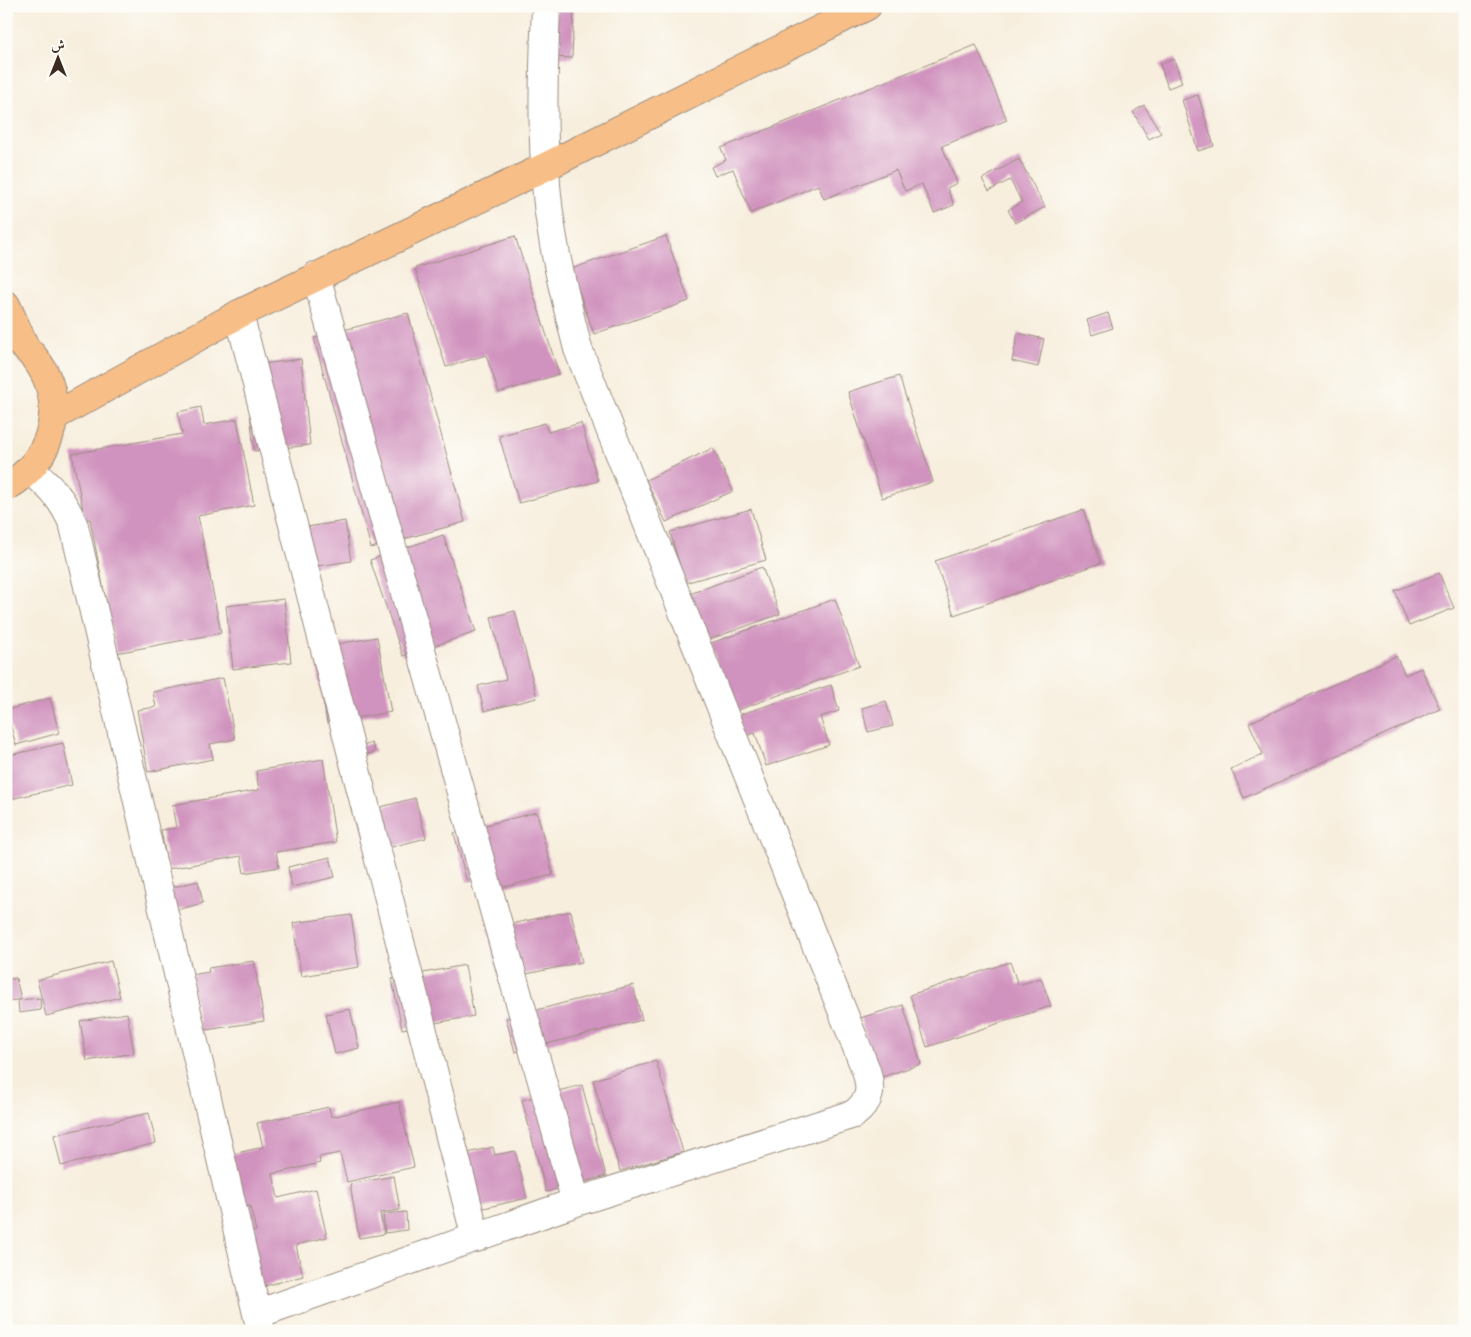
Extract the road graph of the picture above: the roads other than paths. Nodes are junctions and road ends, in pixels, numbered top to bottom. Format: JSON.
{"nodes":[{"id":1,"x":546,"y":6,"type":"edge"},
{"id":2,"x":867,"y":6,"type":"edge"},
{"id":3,"x":544,"y":167,"type":"junction"},
{"id":4,"x":316,"y":276,"type":"junction"},
{"id":5,"x":6,"y":306,"type":"edge"},
{"id":6,"x":239,"y":314,"type":"junction"},
{"id":7,"x":16,"y":341,"type":"edge"},
{"id":8,"x":53,"y":417,"type":"junction"},
{"id":9,"x":30,"y":469,"type":"junction"},
{"id":10,"x":6,"y":487,"type":"edge"},
{"id":11,"x":576,"y":1202,"type":"junction"},
{"id":12,"x":476,"y":1238,"type":"junction"},
{"id":13,"x":259,"y":1323,"type":"edge"}],
"edges":[{"from":1,"to":3,"type":"street"},
{"from":2,"to":3,"type":"main road"},
{"from":3,"to":4,"type":"main road"},
{"from":3,"to":11,"type":"street"},
{"from":4,"to":6,"type":"main road"},
{"from":4,"to":11,"type":"street"},
{"from":5,"to":7,"type":"main road"},
{"from":6,"to":8,"type":"main road"},
{"from":6,"to":12,"type":"street"},
{"from":7,"to":8,"type":"main road"},
{"from":8,"to":9,"type":"main road"},
{"from":9,"to":10,"type":"main road"},
{"from":9,"to":13,"type":"street"},
{"from":11,"to":12,"type":"street"},
{"from":12,"to":13,"type":"street"}]}
